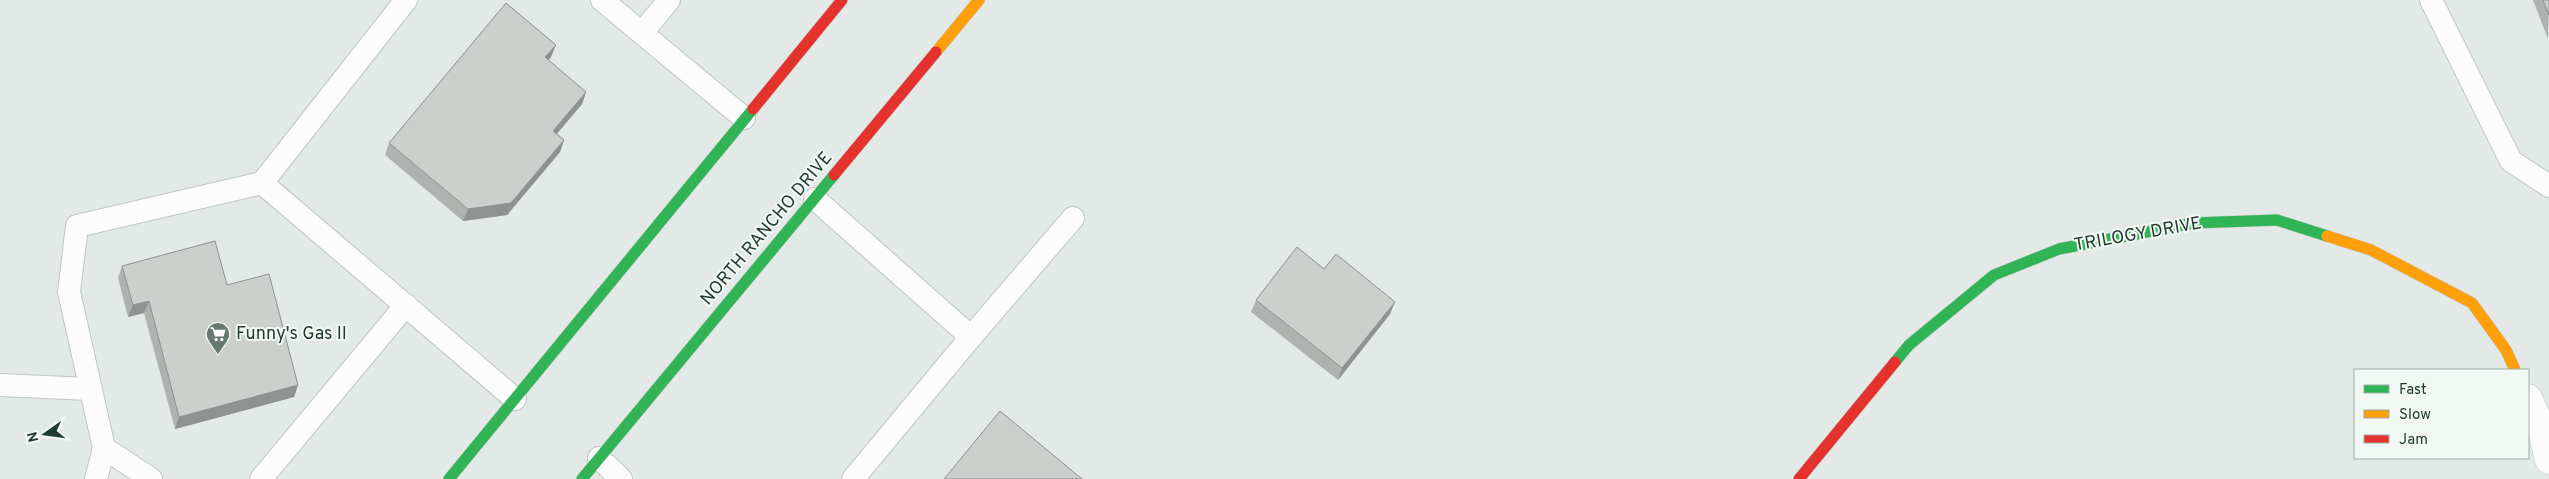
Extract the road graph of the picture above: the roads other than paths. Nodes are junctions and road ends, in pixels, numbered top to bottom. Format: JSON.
{"nodes":[{"id":1,"x":406,"y":0,"type":"edge"},
{"id":2,"x":602,"y":0,"type":"edge"},
{"id":3,"x":669,"y":0,"type":"edge"},
{"id":4,"x":842,"y":0,"type":"edge"},
{"id":5,"x":979,"y":0,"type":"edge"},
{"id":6,"x":2431,"y":0,"type":"edge"},
{"id":7,"x":642,"y":33,"type":"junction"},
{"id":8,"x":744,"y":118,"type":"junction"},
{"id":9,"x":262,"y":183,"type":"junction"},
{"id":10,"x":2549,"y":186,"type":"edge"},
{"id":11,"x":815,"y":199,"type":"junction"},
{"id":12,"x":1073,"y":218,"type":"dead end"},
{"id":13,"x":406,"y":305,"type":"junction"},
{"id":14,"x":971,"y":337,"type":"junction"},
{"id":15,"x":2515,"y":369,"type":"edge"},
{"id":16,"x":0,"y":385,"type":"edge"},
{"id":17,"x":90,"y":389,"type":"junction"},
{"id":18,"x":515,"y":399,"type":"junction"},
{"id":19,"x":2529,"y":400,"type":"edge"},
{"id":20,"x":104,"y":448,"type":"junction"},
{"id":21,"x":599,"y":458,"type":"junction"},
{"id":22,"x":2549,"y":460,"type":"edge"},
{"id":23,"x":96,"y":479,"type":"edge"},
{"id":24,"x":151,"y":479,"type":"edge"},
{"id":25,"x":261,"y":479,"type":"edge"},
{"id":26,"x":448,"y":479,"type":"edge"},
{"id":27,"x":582,"y":479,"type":"edge"},
{"id":28,"x":621,"y":479,"type":"edge"},
{"id":29,"x":852,"y":479,"type":"edge"},
{"id":30,"x":1799,"y":479,"type":"edge"}],
"edges":[{"from":1,"to":9,"type":"lane"},
{"from":2,"to":7,"type":"lane"},
{"from":3,"to":7,"type":"lane"},
{"from":4,"to":8,"type":"main road"},
{"from":5,"to":11,"type":"main road","name":"NORTH RANCHO DRIVE"},
{"from":6,"to":10,"type":"lane"},
{"from":7,"to":8,"type":"lane"},
{"from":8,"to":18,"type":"main road"},
{"from":9,"to":13,"type":"lane"},
{"from":9,"to":17,"type":"lane"},
{"from":11,"to":14,"type":"lane"},
{"from":11,"to":21,"type":"main road","name":"NORTH RANCHO DRIVE"},
{"from":12,"to":14,"type":"lane"},
{"from":13,"to":18,"type":"lane"},
{"from":13,"to":25,"type":"lane"},
{"from":14,"to":29,"type":"lane"},
{"from":15,"to":30,"type":"main road","name":"TRILOGY DRIVE"},
{"from":16,"to":17,"type":"lane"},
{"from":17,"to":20,"type":"lane"},
{"from":18,"to":26,"type":"main road"},
{"from":19,"to":22,"type":"street"},
{"from":20,"to":23,"type":"lane"},
{"from":20,"to":24,"type":"lane"},
{"from":21,"to":27,"type":"main road","name":"NORTH RANCHO DRIVE"},
{"from":21,"to":28,"type":"lane"}]}
